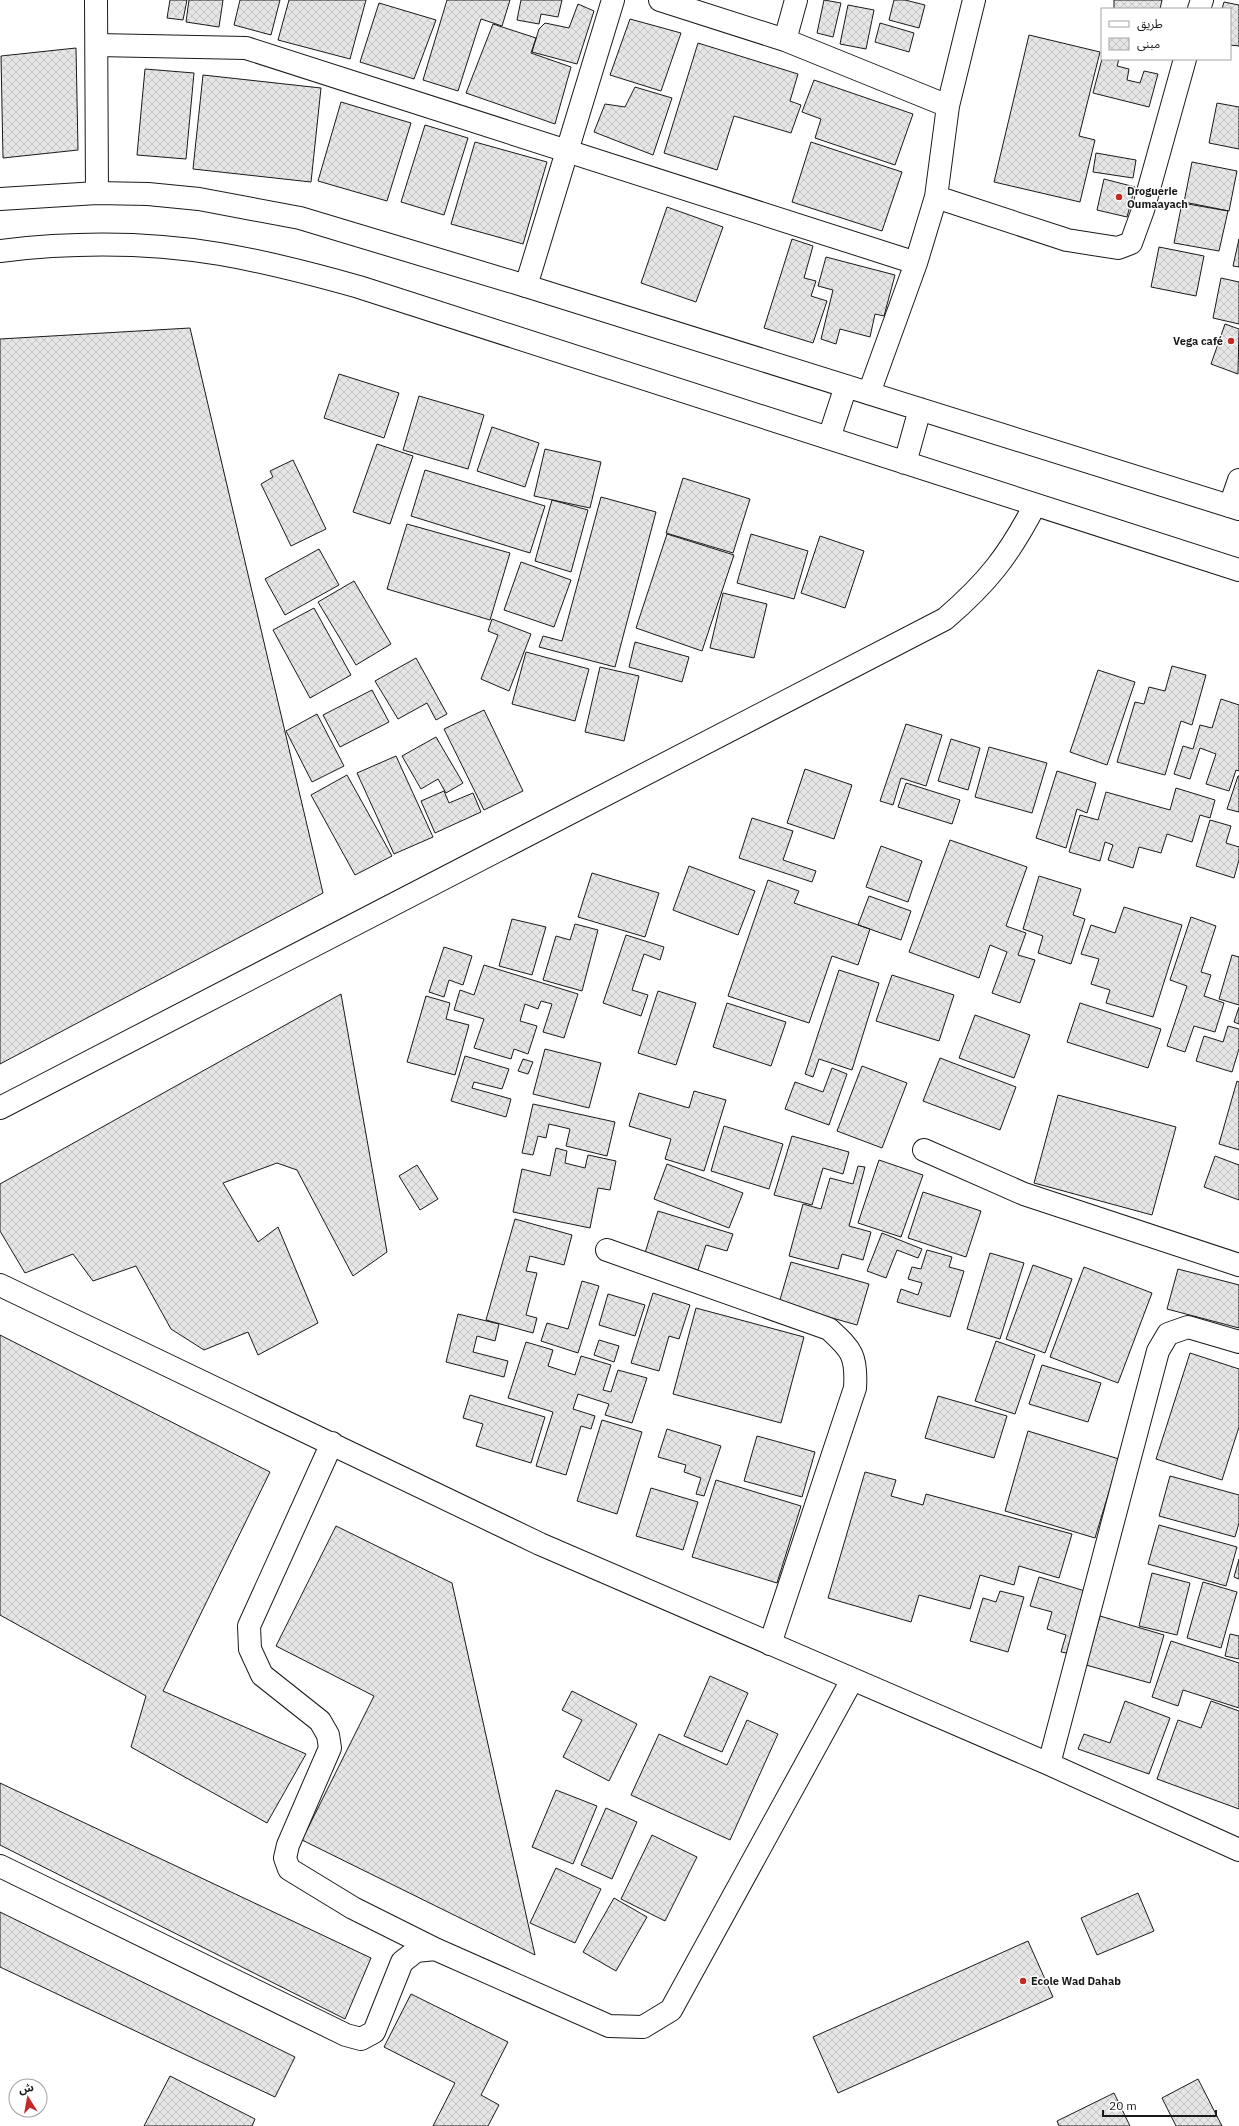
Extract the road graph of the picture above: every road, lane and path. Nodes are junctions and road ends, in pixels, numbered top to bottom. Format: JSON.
{"nodes":[{"id":1,"x":96,"y":0,"type":"edge"},
{"id":2,"x":613,"y":0,"type":"edge"},
{"id":3,"x":660,"y":0,"type":"edge"},
{"id":4,"x":796,"y":0,"type":"edge"},
{"id":5,"x":974,"y":0,"type":"edge"},
{"id":6,"x":785,"y":40,"type":"junction"},
{"id":7,"x":97,"y":46,"type":"junction"},
{"id":8,"x":1185,"y":60,"type":"edge"},
{"id":9,"x":948,"y":106,"type":"junction"},
{"id":10,"x":568,"y":151,"type":"junction"},
{"id":11,"x":97,"y":193,"type":"junction"},
{"id":12,"x":936,"y":197,"type":"junction"},
{"id":13,"x":0,"y":199,"type":"edge"},
{"id":14,"x":0,"y":251,"type":"edge"},
{"id":15,"x":916,"y":263,"type":"junction"},
{"id":16,"x":526,"y":286,"type":"junction"},
{"id":17,"x":846,"y":386,"type":"junction"},
{"id":18,"x":869,"y":393,"type":"junction"},
{"id":19,"x":920,"y":409,"type":"junction"},
{"id":20,"x":829,"y":438,"type":"junction"},
{"id":21,"x":905,"y":463,"type":"junction"},
{"id":22,"x":1239,"y":480,"type":"edge"},
{"id":23,"x":1035,"y":504,"type":"junction"},
{"id":24,"x":1235,"y":507,"type":"edge"},
{"id":25,"x":1239,"y":570,"type":"edge"},
{"id":26,"x":0,"y":1108,"type":"edge"},
{"id":27,"x":924,"y":1150,"type":"dead end"},
{"id":28,"x":607,"y":1250,"type":"dead end"},
{"id":29,"x":1239,"y":1265,"type":"edge"},
{"id":30,"x":0,"y":1285,"type":"edge"},
{"id":31,"x":1239,"y":1342,"type":"edge"},
{"id":32,"x":332,"y":1443,"type":"junction"},
{"id":33,"x":770,"y":1644,"type":"junction"},
{"id":34,"x":852,"y":1680,"type":"junction"},
{"id":35,"x":1049,"y":1764,"type":"junction"},
{"id":36,"x":1239,"y":1850,"type":"edge"},
{"id":37,"x":0,"y":1866,"type":"edge"},
{"id":38,"x":435,"y":1950,"type":"junction"}],
"edges":[{"from":1,"to":7,"type":"street"},
{"from":2,"to":10,"type":"street"},
{"from":3,"to":6,"type":"street"},
{"from":4,"to":6,"type":"street"},
{"from":5,"to":9,"type":"street"},
{"from":6,"to":9,"type":"street"},
{"from":7,"to":10,"type":"street"},
{"from":7,"to":11,"type":"street"},
{"from":8,"to":12,"type":"street"},
{"from":9,"to":12,"type":"street"},
{"from":10,"to":15,"type":"street"},
{"from":10,"to":16,"type":"street"},
{"from":11,"to":13,"type":"street"},
{"from":11,"to":16,"type":"street"},
{"from":12,"to":15,"type":"street"},
{"from":14,"to":20,"type":"street"},
{"from":15,"to":18,"type":"street"},
{"from":16,"to":17,"type":"street"},
{"from":17,"to":18,"type":"street"},
{"from":17,"to":20,"type":"street"},
{"from":18,"to":19,"type":"street"},
{"from":19,"to":21,"type":"street"},
{"from":19,"to":24,"type":"street"},
{"from":20,"to":21,"type":"street"},
{"from":21,"to":23,"type":"street"},
{"from":22,"to":24,"type":"street"},
{"from":23,"to":25,"type":"street"},
{"from":23,"to":26,"type":"street"},
{"from":27,"to":29,"type":"street"},
{"from":28,"to":33,"type":"street"},
{"from":30,"to":32,"type":"street"},
{"from":31,"to":35,"type":"street"},
{"from":32,"to":33,"type":"street"},
{"from":32,"to":38,"type":"street"},
{"from":33,"to":34,"type":"street"},
{"from":34,"to":35,"type":"street"},
{"from":34,"to":38,"type":"street"},
{"from":35,"to":36,"type":"street"},
{"from":37,"to":38,"type":"street"}]}
